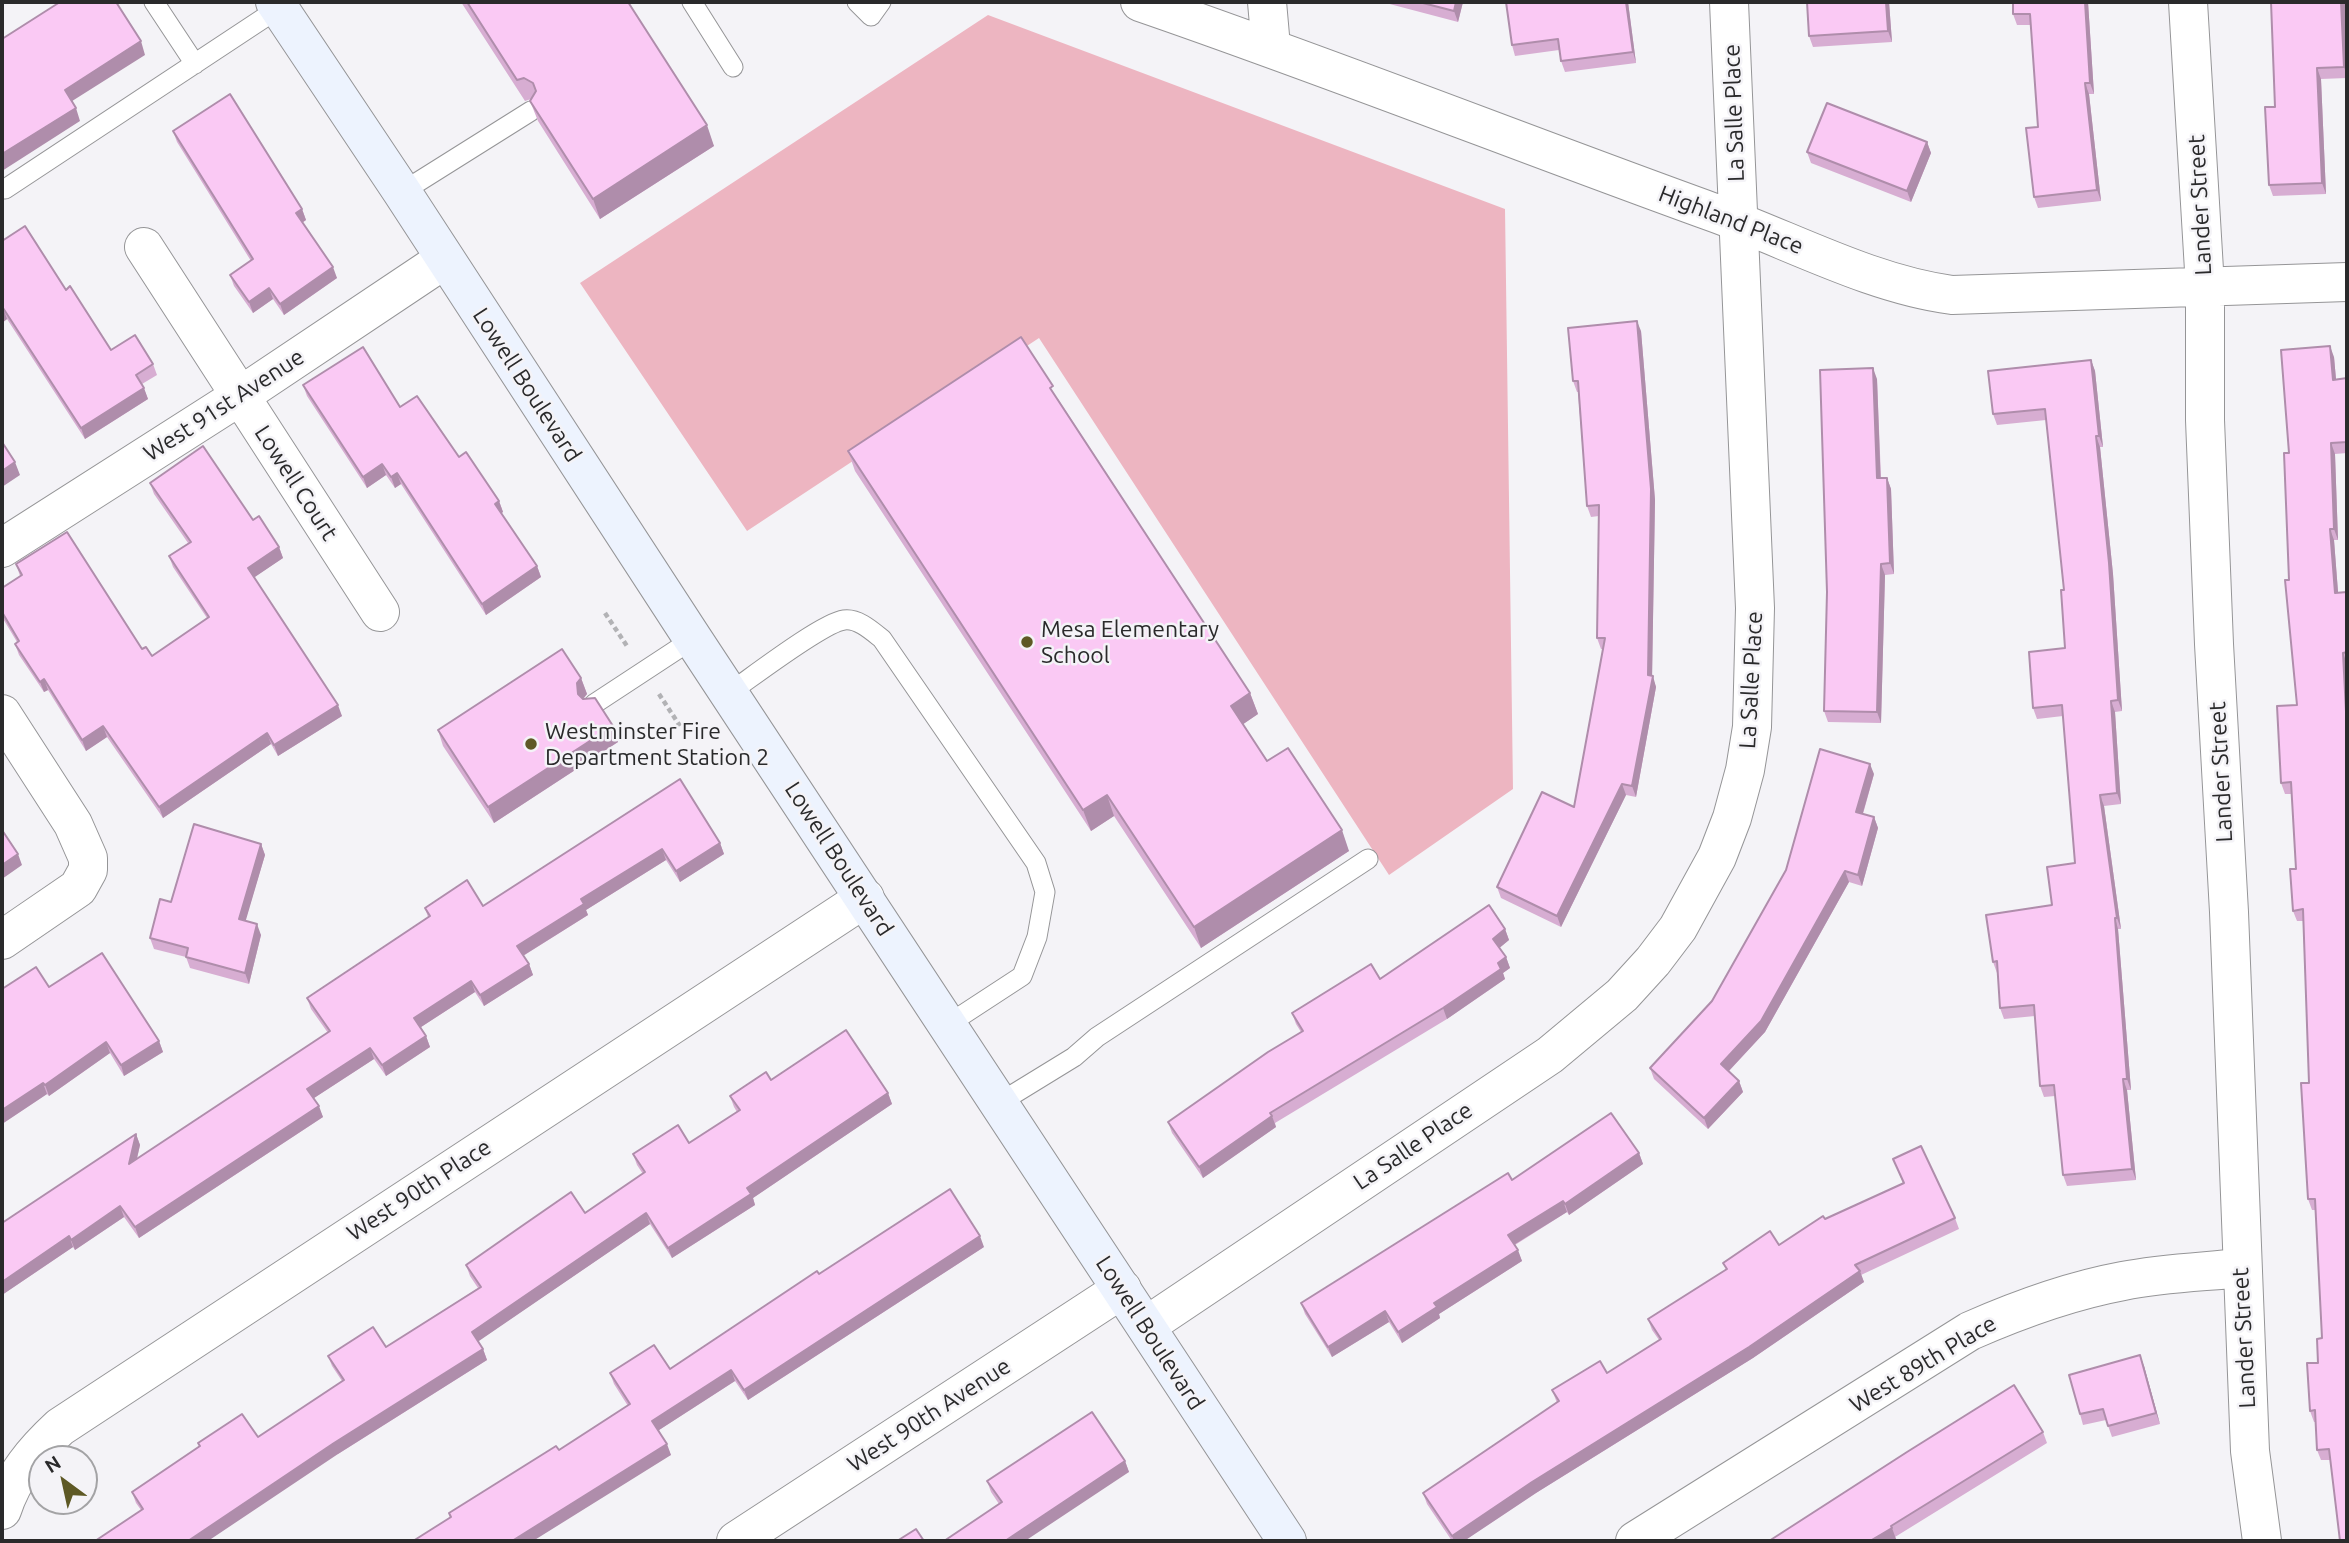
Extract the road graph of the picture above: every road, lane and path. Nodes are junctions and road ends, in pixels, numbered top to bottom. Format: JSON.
{"nodes":[{"id":1,"x":155,"y":2,"type":"edge"},
{"id":2,"x":692,"y":2,"type":"edge"},
{"id":3,"x":857,"y":2,"type":"edge"},
{"id":4,"x":881,"y":2,"type":"edge"},
{"id":5,"x":1140,"y":2,"type":"edge"},
{"id":6,"x":1267,"y":2,"type":"edge"},
{"id":7,"x":1729,"y":2,"type":"edge"},
{"id":8,"x":2188,"y":2,"type":"edge"},
{"id":9,"x":277,"y":5,"type":"edge"},
{"id":10,"x":1271,"y":47,"type":"junction"},
{"id":11,"x":195,"y":64,"type":"junction"},
{"id":12,"x":733,"y":67,"type":"dead end"},
{"id":13,"x":531,"y":111,"type":"edge"},
{"id":14,"x":5,"y":189,"type":"dead end"},
{"id":15,"x":402,"y":192,"type":"junction"},
{"id":16,"x":1738,"y":222,"type":"junction"},
{"id":17,"x":144,"y":247,"type":"dead end"},
{"id":18,"x":445,"y":259,"type":"junction"},
{"id":19,"x":2347,"y":282,"type":"edge"},
{"id":20,"x":2205,"y":287,"type":"junction"},
{"id":21,"x":240,"y":396,"type":"junction"},
{"id":22,"x":2,"y":548,"type":"edge"},
{"id":23,"x":380,"y":612,"type":"dead end"},
{"id":24,"x":693,"y":639,"type":"junction"},
{"id":25,"x":729,"y":693,"type":"junction"},
{"id":26,"x":594,"y":704,"type":"edge"},
{"id":27,"x":2,"y":713,"type":"edge"},
{"id":28,"x":1368,"y":859,"type":"dead end"},
{"id":29,"x":865,"y":898,"type":"junction"},
{"id":30,"x":2,"y":940,"type":"edge"},
{"id":31,"x":947,"y":1025,"type":"junction"},
{"id":32,"x":999,"y":1103,"type":"junction"},
{"id":33,"x":2241,"y":1268,"type":"junction"},
{"id":34,"x":1122,"y":1289,"type":"junction"},
{"id":35,"x":1146,"y":1326,"type":"junction"},
{"id":36,"x":2,"y":1510,"type":"edge"},
{"id":37,"x":736,"y":1541,"type":"edge"},
{"id":38,"x":1287,"y":1541,"type":"edge"},
{"id":39,"x":1635,"y":1541,"type":"edge"},
{"id":40,"x":2262,"y":1541,"type":"edge"}],
"edges":[{"from":1,"to":11,"type":"lane"},
{"from":2,"to":12,"type":"lane"},
{"from":3,"to":4,"type":"lane"},
{"from":5,"to":10,"type":"street","name":"Highland Place"},
{"from":6,"to":10,"type":"street"},
{"from":7,"to":16,"type":"street","name":"La Salle Place"},
{"from":8,"to":20,"type":"street","name":"Lander Street"},
{"from":9,"to":11,"type":"lane"},
{"from":9,"to":15,"type":"street","name":"Lowell Boulevard"},
{"from":10,"to":16,"type":"street","name":"Highland Place"},
{"from":11,"to":14,"type":"lane"},
{"from":13,"to":15,"type":"lane"},
{"from":15,"to":18,"type":"street","name":"Lowell Boulevard"},
{"from":16,"to":20,"type":"street","name":"Highland Place"},
{"from":16,"to":35,"type":"street","name":"La Salle Place"},
{"from":17,"to":21,"type":"street","name":"Lowell Court"},
{"from":18,"to":21,"type":"street","name":"West 91st Avenue"},
{"from":18,"to":24,"type":"street","name":"Lowell Boulevard"},
{"from":19,"to":20,"type":"street","name":"Highland Place"},
{"from":20,"to":33,"type":"street","name":"Lander Street"},
{"from":21,"to":22,"type":"street","name":"West 91st Avenue"},
{"from":21,"to":23,"type":"street","name":"Lowell Court"},
{"from":24,"to":25,"type":"street","name":"Lowell Boulevard"},
{"from":24,"to":26,"type":"lane"},
{"from":25,"to":29,"type":"street","name":"Lowell Boulevard"},
{"from":25,"to":31,"type":"lane"},
{"from":27,"to":30,"type":"street"},
{"from":28,"to":32,"type":"lane"},
{"from":29,"to":31,"type":"street","name":"Lowell Boulevard"},
{"from":29,"to":36,"type":"street","name":"West 90th Place"},
{"from":31,"to":32,"type":"street","name":"Lowell Boulevard"},
{"from":32,"to":34,"type":"street","name":"Lowell Boulevard"},
{"from":33,"to":39,"type":"street","name":"West 89th Place"},
{"from":33,"to":40,"type":"street","name":"Lander Street"},
{"from":34,"to":35,"type":"street","name":"Lowell Boulevard"},
{"from":34,"to":37,"type":"street","name":"West 90th Avenue"},
{"from":35,"to":38,"type":"street","name":"Lowell Boulevard"}]}
